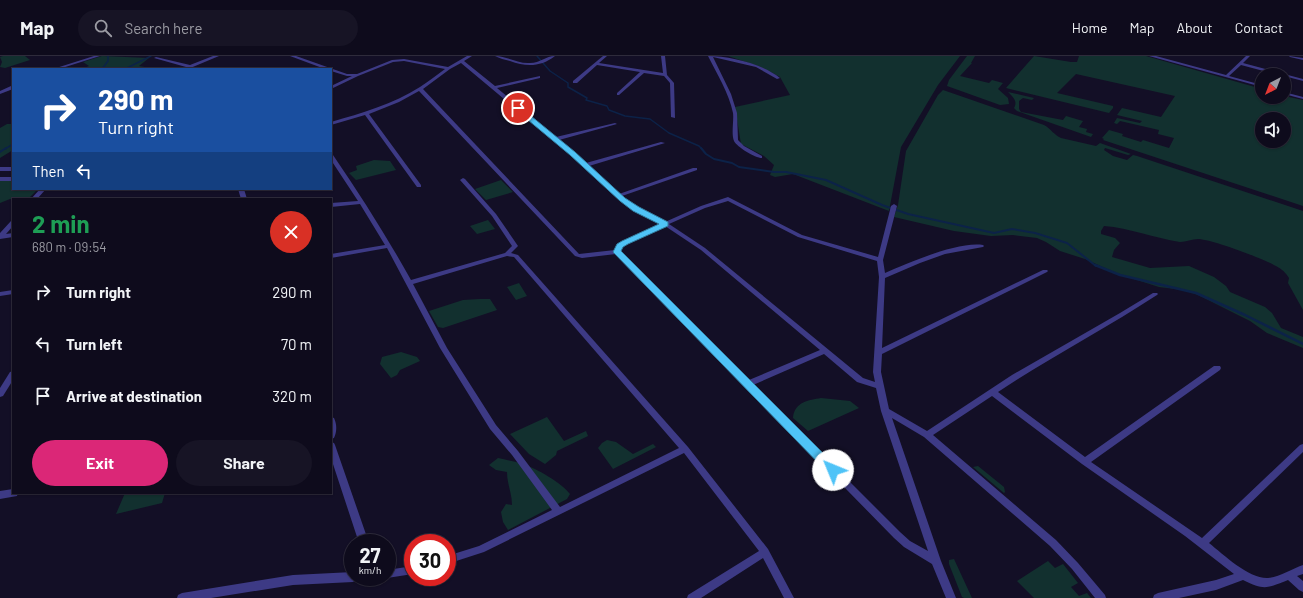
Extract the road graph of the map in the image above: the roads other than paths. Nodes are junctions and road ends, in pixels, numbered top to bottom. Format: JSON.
{"nodes":[{"id":1,"x":98,"y":56,"type":"edge"},
{"id":2,"x":217,"y":56,"type":"edge"},
{"id":3,"x":292,"y":56,"type":"edge"},
{"id":4,"x":391,"y":56,"type":"edge"},
{"id":5,"x":470,"y":56,"type":"edge"},
{"id":6,"x":497,"y":56,"type":"edge"},
{"id":7,"x":553,"y":56,"type":"edge"},
{"id":8,"x":605,"y":56,"type":"edge"},
{"id":9,"x":663,"y":56,"type":"edge"},
{"id":10,"x":711,"y":56,"type":"edge"},
{"id":11,"x":1151,"y":56,"type":"edge"},
{"id":12,"x":1248,"y":56,"type":"edge"},
{"id":13,"x":1291,"y":56,"type":"edge"},
{"id":14,"x":156,"y":58,"type":"dead end"},
{"id":15,"x":1303,"y":59,"type":"edge"},
{"id":16,"x":398,"y":60,"type":"junction"},
{"id":17,"x":462,"y":61,"type":"junction"},
{"id":18,"x":595,"y":64,"type":"junction"},
{"id":19,"x":1241,"y":64,"type":"junction"},
{"id":20,"x":189,"y":66,"type":"junction"},
{"id":21,"x":58,"y":68,"type":"edge"},
{"id":22,"x":186,"y":68,"type":"edge"},
{"id":23,"x":327,"y":68,"type":"edge"},
{"id":24,"x":449,"y":68,"type":"junction"},
{"id":25,"x":332,"y":70,"type":"edge"},
{"id":26,"x":643,"y":72,"type":"junction"},
{"id":27,"x":358,"y":75,"type":"junction"},
{"id":28,"x":664,"y":75,"type":"junction"},
{"id":29,"x":1227,"y":76,"type":"junction"},
{"id":30,"x":539,"y":77,"type":"dead end"},
{"id":31,"x":778,"y":78,"type":"dead end"},
{"id":32,"x":1303,"y":80,"type":"edge"},
{"id":33,"x":575,"y":82,"type":"dead end"},
{"id":34,"x":1255,"y":84,"type":"edge"},
{"id":35,"x":12,"y":87,"type":"edge"},
{"id":36,"x":332,"y":88,"type":"edge"},
{"id":37,"x":494,"y":88,"type":"junction"},
{"id":38,"x":420,"y":89,"type":"junction"},
{"id":39,"x":0,"y":93,"type":"edge"},
{"id":40,"x":619,"y":94,"type":"dead end"},
{"id":41,"x":1291,"y":94,"type":"edge"},
{"id":42,"x":1303,"y":98,"type":"edge"},
{"id":43,"x":366,"y":113,"type":"junction"},
{"id":44,"x":674,"y":117,"type":"dead end"},
{"id":45,"x":332,"y":124,"type":"edge"},
{"id":46,"x":615,"y":124,"type":"dead end"},
{"id":47,"x":555,"y":139,"type":"junction"},
{"id":48,"x":663,"y":143,"type":"dead end"},
{"id":49,"x":332,"y":157,"type":"edge"},
{"id":50,"x":760,"y":157,"type":"dead end"},
{"id":51,"x":585,"y":165,"type":"junction"},
{"id":52,"x":0,"y":169,"type":"edge"},
{"id":53,"x":12,"y":169,"type":"edge"},
{"id":54,"x":695,"y":169,"type":"dead end"},
{"id":55,"x":12,"y":178,"type":"edge"},
{"id":56,"x":0,"y":179,"type":"edge"},
{"id":57,"x":463,"y":180,"type":"dead end"},
{"id":58,"x":419,"y":186,"type":"dead end"},
{"id":59,"x":41,"y":190,"type":"edge"},
{"id":60,"x":618,"y":196,"type":"junction"},
{"id":61,"x":35,"y":198,"type":"edge"},
{"id":62,"x":362,"y":202,"type":"junction"},
{"id":63,"x":332,"y":205,"type":"edge"},
{"id":64,"x":893,"y":209,"type":"dead end"},
{"id":65,"x":12,"y":223,"type":"edge"},
{"id":66,"x":665,"y":224,"type":"junction"},
{"id":67,"x":12,"y":235,"type":"edge"},
{"id":68,"x":1,"y":236,"type":"edge"},
{"id":69,"x":389,"y":246,"type":"junction"},
{"id":70,"x":981,"y":246,"type":"dead end"},
{"id":71,"x":617,"y":252,"type":"junction"},
{"id":72,"x":507,"y":254,"type":"junction"},
{"id":73,"x":332,"y":256,"type":"edge"},
{"id":74,"x":880,"y":260,"type":"junction"},
{"id":75,"x":1045,"y":272,"type":"dead end"},
{"id":76,"x":882,"y":277,"type":"junction"},
{"id":77,"x":409,"y":283,"type":"junction"},
{"id":78,"x":12,"y":292,"type":"edge"},
{"id":79,"x":0,"y":294,"type":"edge"},
{"id":80,"x":1155,"y":294,"type":"dead end"},
{"id":81,"x":825,"y":351,"type":"junction"},
{"id":82,"x":878,"y":353,"type":"junction"},
{"id":83,"x":1217,"y":368,"type":"dead end"},
{"id":84,"x":12,"y":376,"type":"edge"},
{"id":85,"x":748,"y":384,"type":"junction"},
{"id":86,"x":879,"y":386,"type":"junction"},
{"id":87,"x":992,"y":392,"type":"junction"},
{"id":88,"x":0,"y":394,"type":"edge"},
{"id":89,"x":885,"y":411,"type":"junction"},
{"id":90,"x":927,"y":435,"type":"junction"},
{"id":91,"x":1303,"y":447,"type":"edge"},
{"id":92,"x":332,"y":448,"type":"edge"},
{"id":93,"x":685,"y":449,"type":"junction"},
{"id":94,"x":1085,"y":462,"type":"junction"},
{"id":95,"x":12,"y":493,"type":"edge"},
{"id":96,"x":0,"y":496,"type":"edge"},
{"id":97,"x":558,"y":511,"type":"junction"},
{"id":98,"x":361,"y":534,"type":"edge"},
{"id":99,"x":1202,"y":544,"type":"junction"},
{"id":100,"x":765,"y":552,"type":"junction"},
{"id":101,"x":456,"y":557,"type":"edge"},
{"id":102,"x":936,"y":561,"type":"junction"},
{"id":103,"x":1303,"y":569,"type":"edge"},
{"id":104,"x":1244,"y":575,"type":"junction"},
{"id":105,"x":1288,"y":575,"type":"junction"},
{"id":106,"x":344,"y":577,"type":"edge"},
{"id":107,"x":1303,"y":587,"type":"edge"},
{"id":108,"x":182,"y":598,"type":"edge"},
{"id":109,"x":692,"y":598,"type":"edge"},
{"id":110,"x":789,"y":598,"type":"edge"},
{"id":111,"x":951,"y":598,"type":"edge"},
{"id":112,"x":1100,"y":598,"type":"edge"},
{"id":113,"x":1158,"y":598,"type":"edge"}],
"edges":[{"from":1,"to":21,"type":"street"},
{"from":2,"to":20,"type":"street"},
{"from":3,"to":23,"type":"street"},
{"from":4,"to":16,"type":"street"},
{"from":5,"to":17,"type":"street"},
{"from":6,"to":7,"type":"street"},
{"from":8,"to":18,"type":"street"},
{"from":9,"to":28,"type":"street"},
{"from":10,"to":31,"type":"street"},
{"from":10,"to":50,"type":"street"},
{"from":11,"to":29,"type":"street"},
{"from":12,"to":19,"type":"street"},
{"from":13,"to":15,"type":"street"},
{"from":14,"to":20,"type":"street"},
{"from":16,"to":24,"type":"street"},
{"from":16,"to":27,"type":"street"},
{"from":17,"to":24,"type":"street"},
{"from":17,"to":37,"type":"street"},
{"from":18,"to":26,"type":"street"},
{"from":18,"to":33,"type":"street"},
{"from":19,"to":29,"type":"street"},
{"from":19,"to":32,"type":"street"},
{"from":20,"to":22,"type":"street"},
{"from":24,"to":38,"type":"street"},
{"from":25,"to":27,"type":"street"},
{"from":26,"to":28,"type":"street"},
{"from":26,"to":40,"type":"street"},
{"from":27,"to":36,"type":"street"},
{"from":28,"to":44,"type":"street"},
{"from":29,"to":34,"type":"street"},
{"from":30,"to":37,"type":"street"},
{"from":35,"to":39,"type":"street"},
{"from":37,"to":47,"type":"street"},
{"from":38,"to":43,"type":"street"},
{"from":38,"to":71,"type":"street"},
{"from":41,"to":42,"type":"street"},
{"from":43,"to":45,"type":"street"},
{"from":43,"to":58,"type":"street"},
{"from":46,"to":47,"type":"street"},
{"from":47,"to":51,"type":"street"},
{"from":48,"to":51,"type":"street"},
{"from":49,"to":62,"type":"street"},
{"from":51,"to":60,"type":"street"},
{"from":52,"to":53,"type":"street"},
{"from":54,"to":60,"type":"street"},
{"from":55,"to":56,"type":"street"},
{"from":57,"to":72,"type":"street"},
{"from":59,"to":61,"type":"street"},
{"from":60,"to":66,"type":"street"},
{"from":62,"to":63,"type":"street"},
{"from":62,"to":69,"type":"street"},
{"from":64,"to":74,"type":"street"},
{"from":65,"to":68,"type":"street"},
{"from":66,"to":71,"type":"street"},
{"from":66,"to":74,"type":"street"},
{"from":66,"to":81,"type":"street"},
{"from":67,"to":68,"type":"street"},
{"from":69,"to":73,"type":"street"},
{"from":69,"to":77,"type":"street"},
{"from":70,"to":76,"type":"street"},
{"from":71,"to":85,"type":"street"},
{"from":72,"to":77,"type":"street"},
{"from":72,"to":93,"type":"street"},
{"from":74,"to":76,"type":"street"},
{"from":75,"to":82,"type":"street"},
{"from":76,"to":82,"type":"street"},
{"from":77,"to":97,"type":"street"},
{"from":78,"to":79,"type":"street"},
{"from":80,"to":87,"type":"street"},
{"from":81,"to":85,"type":"street"},
{"from":81,"to":86,"type":"street"},
{"from":82,"to":86,"type":"street"},
{"from":83,"to":94,"type":"street"},
{"from":84,"to":88,"type":"street"},
{"from":85,"to":102,"type":"street"},
{"from":86,"to":89,"type":"street"},
{"from":87,"to":90,"type":"street"},
{"from":87,"to":94,"type":"street"},
{"from":89,"to":90,"type":"street"},
{"from":89,"to":102,"type":"street"},
{"from":90,"to":112,"type":"street"},
{"from":91,"to":99,"type":"street"},
{"from":92,"to":98,"type":"street"},
{"from":93,"to":97,"type":"street"},
{"from":93,"to":100,"type":"street"},
{"from":94,"to":99,"type":"street"},
{"from":95,"to":96,"type":"street"},
{"from":97,"to":101,"type":"street"},
{"from":99,"to":104,"type":"street"},
{"from":100,"to":109,"type":"street"},
{"from":100,"to":110,"type":"street"},
{"from":102,"to":111,"type":"street"},
{"from":103,"to":105,"type":"street"},
{"from":104,"to":105,"type":"street"},
{"from":104,"to":113,"type":"street"},
{"from":105,"to":107,"type":"street"},
{"from":106,"to":108,"type":"street"}]}
